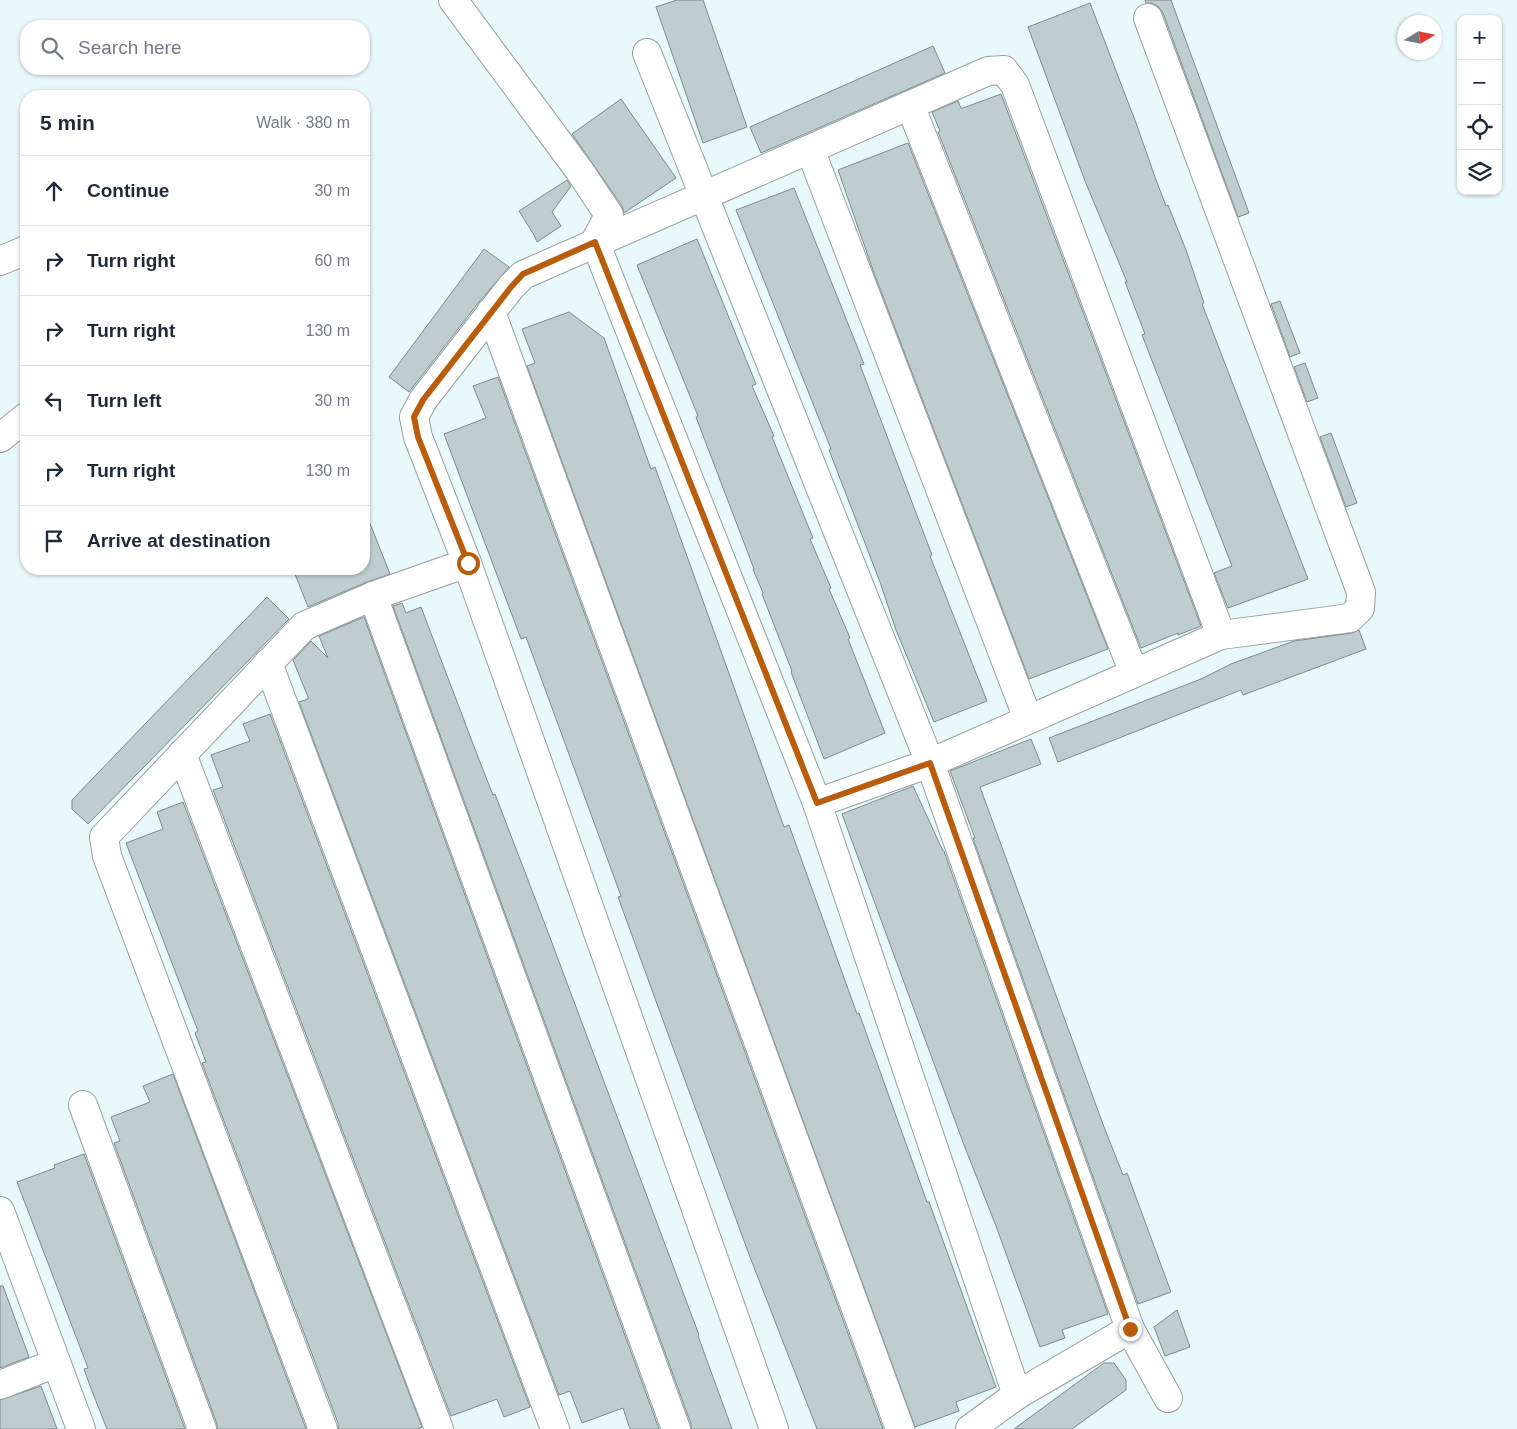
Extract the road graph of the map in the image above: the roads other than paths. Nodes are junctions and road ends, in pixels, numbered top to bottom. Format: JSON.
{"nodes":[{"id":1,"x":452,"y":0,"type":"edge"},
{"id":2,"x":1148,"y":18,"type":"dead end"},
{"id":3,"x":647,"y":53,"type":"dead end"},
{"id":4,"x":910,"y":105,"type":"junction"},
{"id":5,"x":810,"y":149,"type":"junction"},
{"id":6,"x":704,"y":195,"type":"junction"},
{"id":7,"x":595,"y":242,"type":"junction"},
{"id":8,"x":491,"y":312,"type":"junction"},
{"id":9,"x":20,"y":422,"type":"edge"},
{"id":10,"x":0,"y":438,"type":"edge"},
{"id":11,"x":468,"y":563,"type":"junction"},
{"id":12,"x":373,"y":596,"type":"junction"},
{"id":13,"x":1221,"y":635,"type":"junction"},
{"id":14,"x":268,"y":663,"type":"junction"},
{"id":15,"x":1134,"y":673,"type":"junction"},
{"id":16,"x":1028,"y":719,"type":"junction"},
{"id":17,"x":182,"y":754,"type":"junction"},
{"id":18,"x":930,"y":763,"type":"junction"},
{"id":19,"x":817,"y":803,"type":"junction"},
{"id":20,"x":83,"y":1105,"type":"dead end"},
{"id":21,"x":0,"y":1211,"type":"edge"},
{"id":22,"x":10,"y":1266,"type":"edge"},
{"id":23,"x":1130,"y":1329,"type":"junction"},
{"id":24,"x":56,"y":1363,"type":"junction"},
{"id":25,"x":0,"y":1385,"type":"edge"},
{"id":26,"x":1017,"y":1395,"type":"junction"},
{"id":27,"x":1168,"y":1398,"type":"dead end"},
{"id":28,"x":80,"y":1429,"type":"edge"},
{"id":29,"x":202,"y":1429,"type":"edge"},
{"id":30,"x":323,"y":1429,"type":"edge"},
{"id":31,"x":439,"y":1429,"type":"edge"},
{"id":32,"x":555,"y":1429,"type":"edge"},
{"id":33,"x":676,"y":1429,"type":"edge"},
{"id":34,"x":774,"y":1429,"type":"edge"},
{"id":35,"x":900,"y":1429,"type":"edge"},
{"id":36,"x":970,"y":1429,"type":"edge"}],
"edges":[{"from":1,"to":7,"type":"street"},
{"from":2,"to":13,"type":"street"},
{"from":3,"to":6,"type":"street"},
{"from":4,"to":5,"type":"street"},
{"from":4,"to":13,"type":"street"},
{"from":4,"to":15,"type":"street"},
{"from":5,"to":6,"type":"street"},
{"from":5,"to":16,"type":"street"},
{"from":6,"to":7,"type":"street"},
{"from":6,"to":18,"type":"street"},
{"from":7,"to":8,"type":"street"},
{"from":7,"to":19,"type":"street"},
{"from":8,"to":11,"type":"street"},
{"from":8,"to":35,"type":"street"},
{"from":9,"to":10,"type":"street"},
{"from":11,"to":12,"type":"street"},
{"from":11,"to":34,"type":"street"},
{"from":12,"to":14,"type":"street"},
{"from":12,"to":33,"type":"street"},
{"from":13,"to":15,"type":"street"},
{"from":14,"to":17,"type":"street"},
{"from":14,"to":32,"type":"street"},
{"from":15,"to":16,"type":"street"},
{"from":16,"to":18,"type":"street"},
{"from":17,"to":30,"type":"street"},
{"from":17,"to":31,"type":"street"},
{"from":18,"to":19,"type":"street"},
{"from":18,"to":23,"type":"street"},
{"from":19,"to":26,"type":"street"},
{"from":20,"to":29,"type":"street"},
{"from":21,"to":22,"type":"street"},
{"from":22,"to":24,"type":"street"},
{"from":23,"to":26,"type":"street"},
{"from":23,"to":27,"type":"street"},
{"from":24,"to":25,"type":"street"},
{"from":24,"to":28,"type":"street"},
{"from":26,"to":36,"type":"street"}]}
